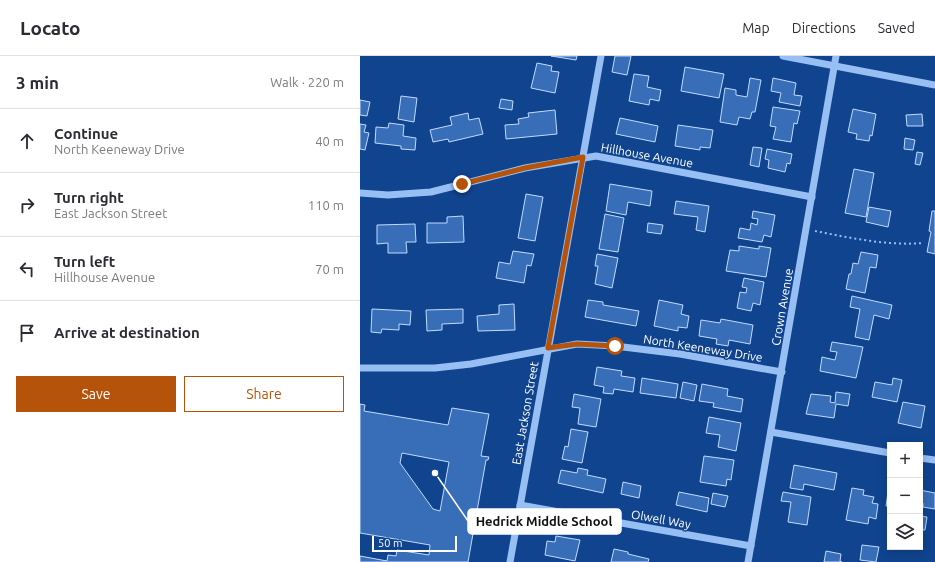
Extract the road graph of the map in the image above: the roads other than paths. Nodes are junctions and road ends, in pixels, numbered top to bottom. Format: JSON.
{"nodes":[{"id":1,"x":601,"y":56,"type":"edge"},
{"id":2,"x":783,"y":56,"type":"edge"},
{"id":3,"x":836,"y":56,"type":"edge"},
{"id":4,"x":836,"y":66,"type":"junction"},
{"id":5,"x":935,"y":85,"type":"edge"},
{"id":6,"x":583,"y":157,"type":"junction"},
{"id":7,"x":360,"y":193,"type":"edge"},
{"id":8,"x":812,"y":197,"type":"junction"},
{"id":9,"x":548,"y":348,"type":"junction"},
{"id":10,"x":360,"y":368,"type":"edge"},
{"id":11,"x":782,"y":372,"type":"junction"},
{"id":12,"x":771,"y":432,"type":"junction"},
{"id":13,"x":887,"y":452,"type":"edge"},
{"id":14,"x":923,"y":458,"type":"edge"},
{"id":15,"x":935,"y":460,"type":"edge"},
{"id":16,"x":520,"y":505,"type":"junction"},
{"id":17,"x":751,"y":546,"type":"junction"},
{"id":18,"x":510,"y":562,"type":"edge"},
{"id":19,"x":748,"y":562,"type":"edge"}],
"edges":[{"from":1,"to":6,"type":"street","name":"East Jackson Street"},
{"from":2,"to":4,"type":"street"},
{"from":3,"to":4,"type":"street","name":"Crown Avenue"},
{"from":4,"to":5,"type":"street"},
{"from":4,"to":8,"type":"street","name":"Crown Avenue"},
{"from":6,"to":7,"type":"street","name":"Hillhouse Avenue"},
{"from":6,"to":8,"type":"street","name":"Hillhouse Avenue"},
{"from":6,"to":9,"type":"street","name":"East Jackson Street"},
{"from":8,"to":11,"type":"street","name":"Crown Avenue"},
{"from":9,"to":10,"type":"street","name":"North Keeneway Drive"},
{"from":9,"to":11,"type":"street","name":"North Keeneway Drive"},
{"from":9,"to":16,"type":"street","name":"East Jackson Street"},
{"from":11,"to":12,"type":"street","name":"Crown Avenue"},
{"from":12,"to":13,"type":"street"},
{"from":12,"to":17,"type":"street","name":"Crown Avenue"},
{"from":14,"to":15,"type":"street"},
{"from":16,"to":17,"type":"street","name":"Olwell Way"},
{"from":16,"to":18,"type":"street","name":"East Jackson Street"},
{"from":17,"to":19,"type":"street","name":"Crown Avenue"}]}
